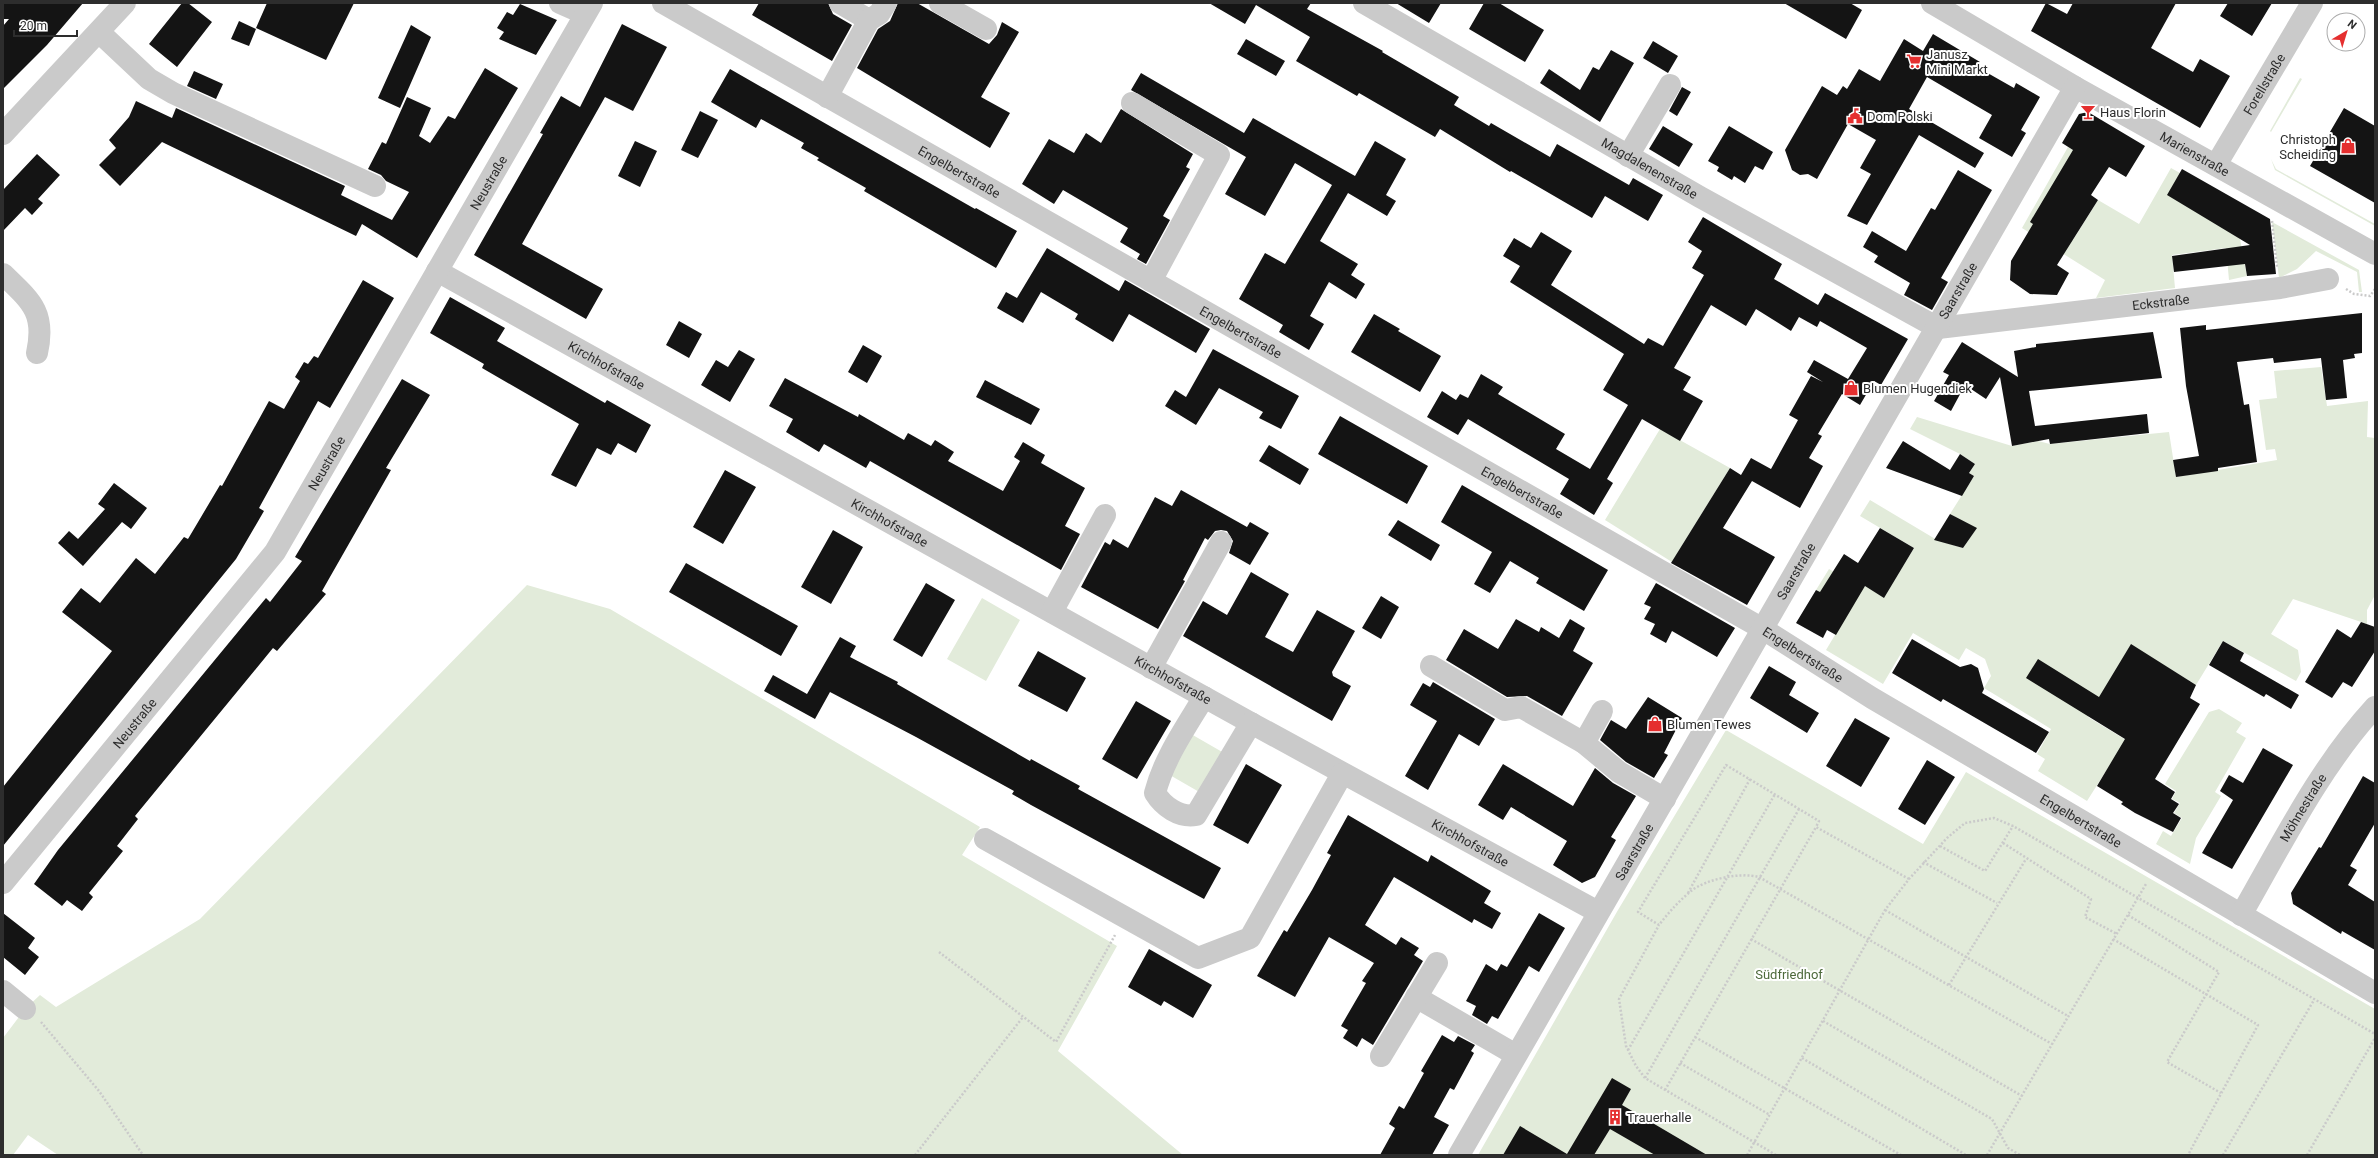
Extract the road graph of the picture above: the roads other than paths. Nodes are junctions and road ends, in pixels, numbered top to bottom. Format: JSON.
{"nodes":[{"id":1,"x":125,"y":3,"type":"edge"},
{"id":2,"x":560,"y":3,"type":"edge"},
{"id":3,"x":663,"y":3,"type":"edge"},
{"id":4,"x":840,"y":3,"type":"edge"},
{"id":5,"x":886,"y":3,"type":"edge"},
{"id":6,"x":940,"y":3,"type":"edge"},
{"id":7,"x":1364,"y":3,"type":"edge"},
{"id":8,"x":1932,"y":3,"type":"edge"},
{"id":9,"x":2312,"y":3,"type":"edge"},
{"id":10,"x":589,"y":9,"type":"edge"},
{"id":11,"x":869,"y":20,"type":"junction"},
{"id":12,"x":986,"y":29,"type":"dead end"},
{"id":13,"x":99,"y":32,"type":"junction"},
{"id":14,"x":1670,"y":85,"type":"dead end"},
{"id":15,"x":2075,"y":87,"type":"junction"},
{"id":16,"x":827,"y":97,"type":"junction"},
{"id":17,"x":1132,"y":103,"type":"dead end"},
{"id":18,"x":3,"y":134,"type":"edge"},
{"id":19,"x":1628,"y":156,"type":"junction"},
{"id":20,"x":2216,"y":165,"type":"junction"},
{"id":21,"x":374,"y":186,"type":"dead end"},
{"id":22,"x":2375,"y":254,"type":"edge"},
{"id":23,"x":437,"y":271,"type":"junction"},
{"id":24,"x":3,"y":274,"type":"edge"},
{"id":25,"x":2328,"y":280,"type":"road end"},
{"id":26,"x":1151,"y":281,"type":"junction"},
{"id":27,"x":1938,"y":328,"type":"junction"},
{"id":28,"x":37,"y":353,"type":"dead end"},
{"id":29,"x":1104,"y":515,"type":"dead end"},
{"id":30,"x":1221,"y":542,"type":"dead end"},
{"id":31,"x":1052,"y":612,"type":"junction"},
{"id":32,"x":1763,"y":630,"type":"junction"},
{"id":33,"x":1431,"y":666,"type":"dead end"},
{"id":34,"x":1151,"y":668,"type":"junction"},
{"id":35,"x":1204,"y":697,"type":"junction"},
{"id":36,"x":2375,"y":707,"type":"edge"},
{"id":37,"x":1602,"y":712,"type":"dead end"},
{"id":38,"x":1250,"y":723,"type":"junction"},
{"id":39,"x":1584,"y":743,"type":"junction"},
{"id":40,"x":1342,"y":774,"type":"junction"},
{"id":41,"x":1665,"y":799,"type":"junction"},
{"id":42,"x":985,"y":839,"type":"dead end"},
{"id":43,"x":3,"y":884,"type":"edge"},
{"id":44,"x":1598,"y":912,"type":"junction"},
{"id":45,"x":2241,"y":915,"type":"junction"},
{"id":46,"x":1437,"y":963,"type":"dead end"},
{"id":47,"x":3,"y":991,"type":"edge"},
{"id":48,"x":2375,"y":993,"type":"edge"},
{"id":49,"x":1416,"y":997,"type":"junction"},
{"id":50,"x":25,"y":1009,"type":"road end"},
{"id":51,"x":1516,"y":1055,"type":"junction"},
{"id":52,"x":1381,"y":1056,"type":"dead end"},
{"id":53,"x":1459,"y":1155,"type":"edge"}],
"edges":[{"from":1,"to":13,"type":"street"},
{"from":2,"to":10,"type":"street"},
{"from":3,"to":16,"type":"street","name":"Engelbertstraße"},
{"from":4,"to":11,"type":"street"},
{"from":5,"to":11,"type":"street"},
{"from":6,"to":12,"type":"street"},
{"from":7,"to":19,"type":"street","name":"Magdalenenstraße"},
{"from":8,"to":15,"type":"street","name":"Marienstraße"},
{"from":9,"to":20,"type":"street","name":"Forellstraße"},
{"from":10,"to":23,"type":"street","name":"Neustraße"},
{"from":11,"to":16,"type":"street"},
{"from":13,"to":18,"type":"street"},
{"from":13,"to":21,"type":"street"},
{"from":14,"to":19,"type":"street"},
{"from":15,"to":20,"type":"street","name":"Marienstraße"},
{"from":15,"to":27,"type":"street","name":"Saarstraße"},
{"from":16,"to":26,"type":"street","name":"Engelbertstraße"},
{"from":17,"to":26,"type":"street"},
{"from":19,"to":27,"type":"street","name":"Magdalenenstraße"},
{"from":20,"to":22,"type":"street","name":"Marienstraße"},
{"from":23,"to":31,"type":"street","name":"Kirchhofstraße"},
{"from":23,"to":43,"type":"street","name":"Neustraße"},
{"from":24,"to":28,"type":"street"},
{"from":25,"to":27,"type":"street","name":"Eckstraße"},
{"from":26,"to":32,"type":"street","name":"Engelbertstraße"},
{"from":27,"to":32,"type":"street","name":"Saarstraße"},
{"from":29,"to":31,"type":"street"},
{"from":30,"to":34,"type":"street"},
{"from":31,"to":34,"type":"street","name":"Kirchhofstraße"},
{"from":32,"to":41,"type":"street","name":"Saarstraße"},
{"from":32,"to":45,"type":"street","name":"Engelbertstraße"},
{"from":33,"to":39,"type":"street"},
{"from":34,"to":35,"type":"street","name":"Kirchhofstraße"},
{"from":35,"to":38,"type":"street","name":"Kirchhofstraße"},
{"from":35,"to":38,"type":"street"},
{"from":36,"to":45,"type":"street","name":"Möhnestraße"},
{"from":37,"to":39,"type":"street"},
{"from":38,"to":40,"type":"street","name":"Kirchhofstraße"},
{"from":39,"to":41,"type":"street"},
{"from":40,"to":42,"type":"street"},
{"from":40,"to":44,"type":"street","name":"Kirchhofstraße"},
{"from":41,"to":44,"type":"street","name":"Saarstraße"},
{"from":44,"to":51,"type":"street","name":"Saarstraße"},
{"from":45,"to":48,"type":"street","name":"Engelbertstraße"},
{"from":46,"to":49,"type":"street"},
{"from":47,"to":50,"type":"street"},
{"from":49,"to":51,"type":"street"},
{"from":49,"to":52,"type":"street"},
{"from":51,"to":53,"type":"street","name":"Saarstraße"}]}
